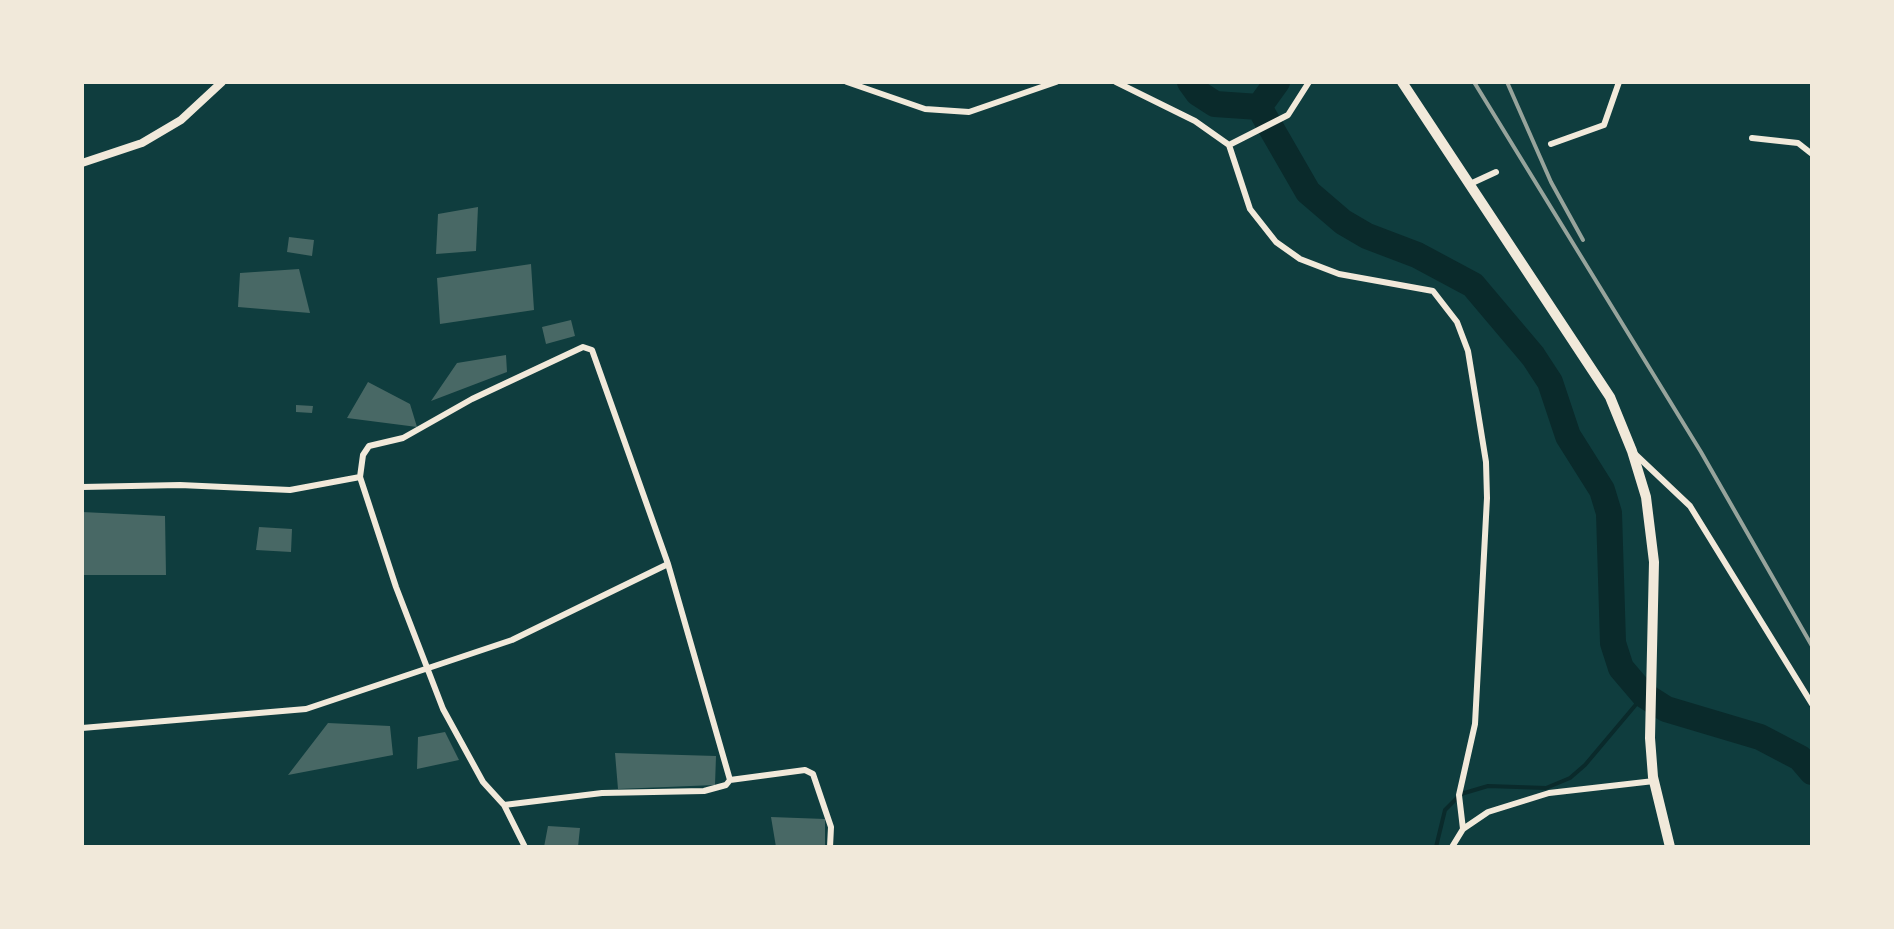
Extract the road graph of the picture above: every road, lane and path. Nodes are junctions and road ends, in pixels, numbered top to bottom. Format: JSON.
{"nodes":[{"id":1,"x":222,"y":82,"type":"edge"},
{"id":2,"x":847,"y":82,"type":"edge"},
{"id":3,"x":1056,"y":82,"type":"edge"},
{"id":4,"x":1116,"y":82,"type":"edge"},
{"id":5,"x":1309,"y":82,"type":"edge"},
{"id":6,"x":1402,"y":82,"type":"edge"},
{"id":7,"x":1619,"y":82,"type":"edge"},
{"id":8,"x":1752,"y":138,"type":"dead end"},
{"id":9,"x":1551,"y":144,"type":"dead end"},
{"id":10,"x":1229,"y":145,"type":"junction"},
{"id":11,"x":1812,"y":154,"type":"edge"},
{"id":12,"x":82,"y":163,"type":"edge"},
{"id":13,"x":1496,"y":172,"type":"dead end"},
{"id":14,"x":1467,"y":185,"type":"junction"},
{"id":15,"x":1632,"y":451,"type":"junction"},
{"id":16,"x":360,"y":477,"type":"junction"},
{"id":17,"x":82,"y":487,"type":"edge"},
{"id":18,"x":668,"y":564,"type":"junction"},
{"id":19,"x":425,"y":668,"type":"junction"},
{"id":20,"x":1812,"y":704,"type":"edge"},
{"id":21,"x":82,"y":728,"type":"edge"},
{"id":22,"x":730,"y":780,"type":"junction"},
{"id":23,"x":1654,"y":781,"type":"junction"},
{"id":24,"x":504,"y":805,"type":"junction"},
{"id":25,"x":1463,"y":829,"type":"junction"},
{"id":26,"x":525,"y":847,"type":"edge"},
{"id":27,"x":830,"y":847,"type":"edge"},
{"id":28,"x":1452,"y":847,"type":"edge"},
{"id":29,"x":1670,"y":847,"type":"edge"}],
"edges":[{"from":1,"to":12,"type":"street"},
{"from":2,"to":3,"type":"street"},
{"from":4,"to":10,"type":"street"},
{"from":5,"to":10,"type":"street"},
{"from":6,"to":14,"type":"main road"},
{"from":7,"to":9,"type":"street"},
{"from":8,"to":11,"type":"street"},
{"from":10,"to":25,"type":"street"},
{"from":13,"to":14,"type":"street"},
{"from":14,"to":15,"type":"main road"},
{"from":15,"to":20,"type":"street"},
{"from":15,"to":23,"type":"main road"},
{"from":16,"to":17,"type":"street"},
{"from":16,"to":18,"type":"street"},
{"from":16,"to":19,"type":"street"},
{"from":18,"to":19,"type":"street"},
{"from":18,"to":22,"type":"street"},
{"from":19,"to":21,"type":"street"},
{"from":19,"to":24,"type":"street"},
{"from":22,"to":24,"type":"street"},
{"from":22,"to":27,"type":"street"},
{"from":23,"to":25,"type":"street"},
{"from":23,"to":29,"type":"main road"},
{"from":24,"to":26,"type":"street"},
{"from":25,"to":28,"type":"street"}]}
